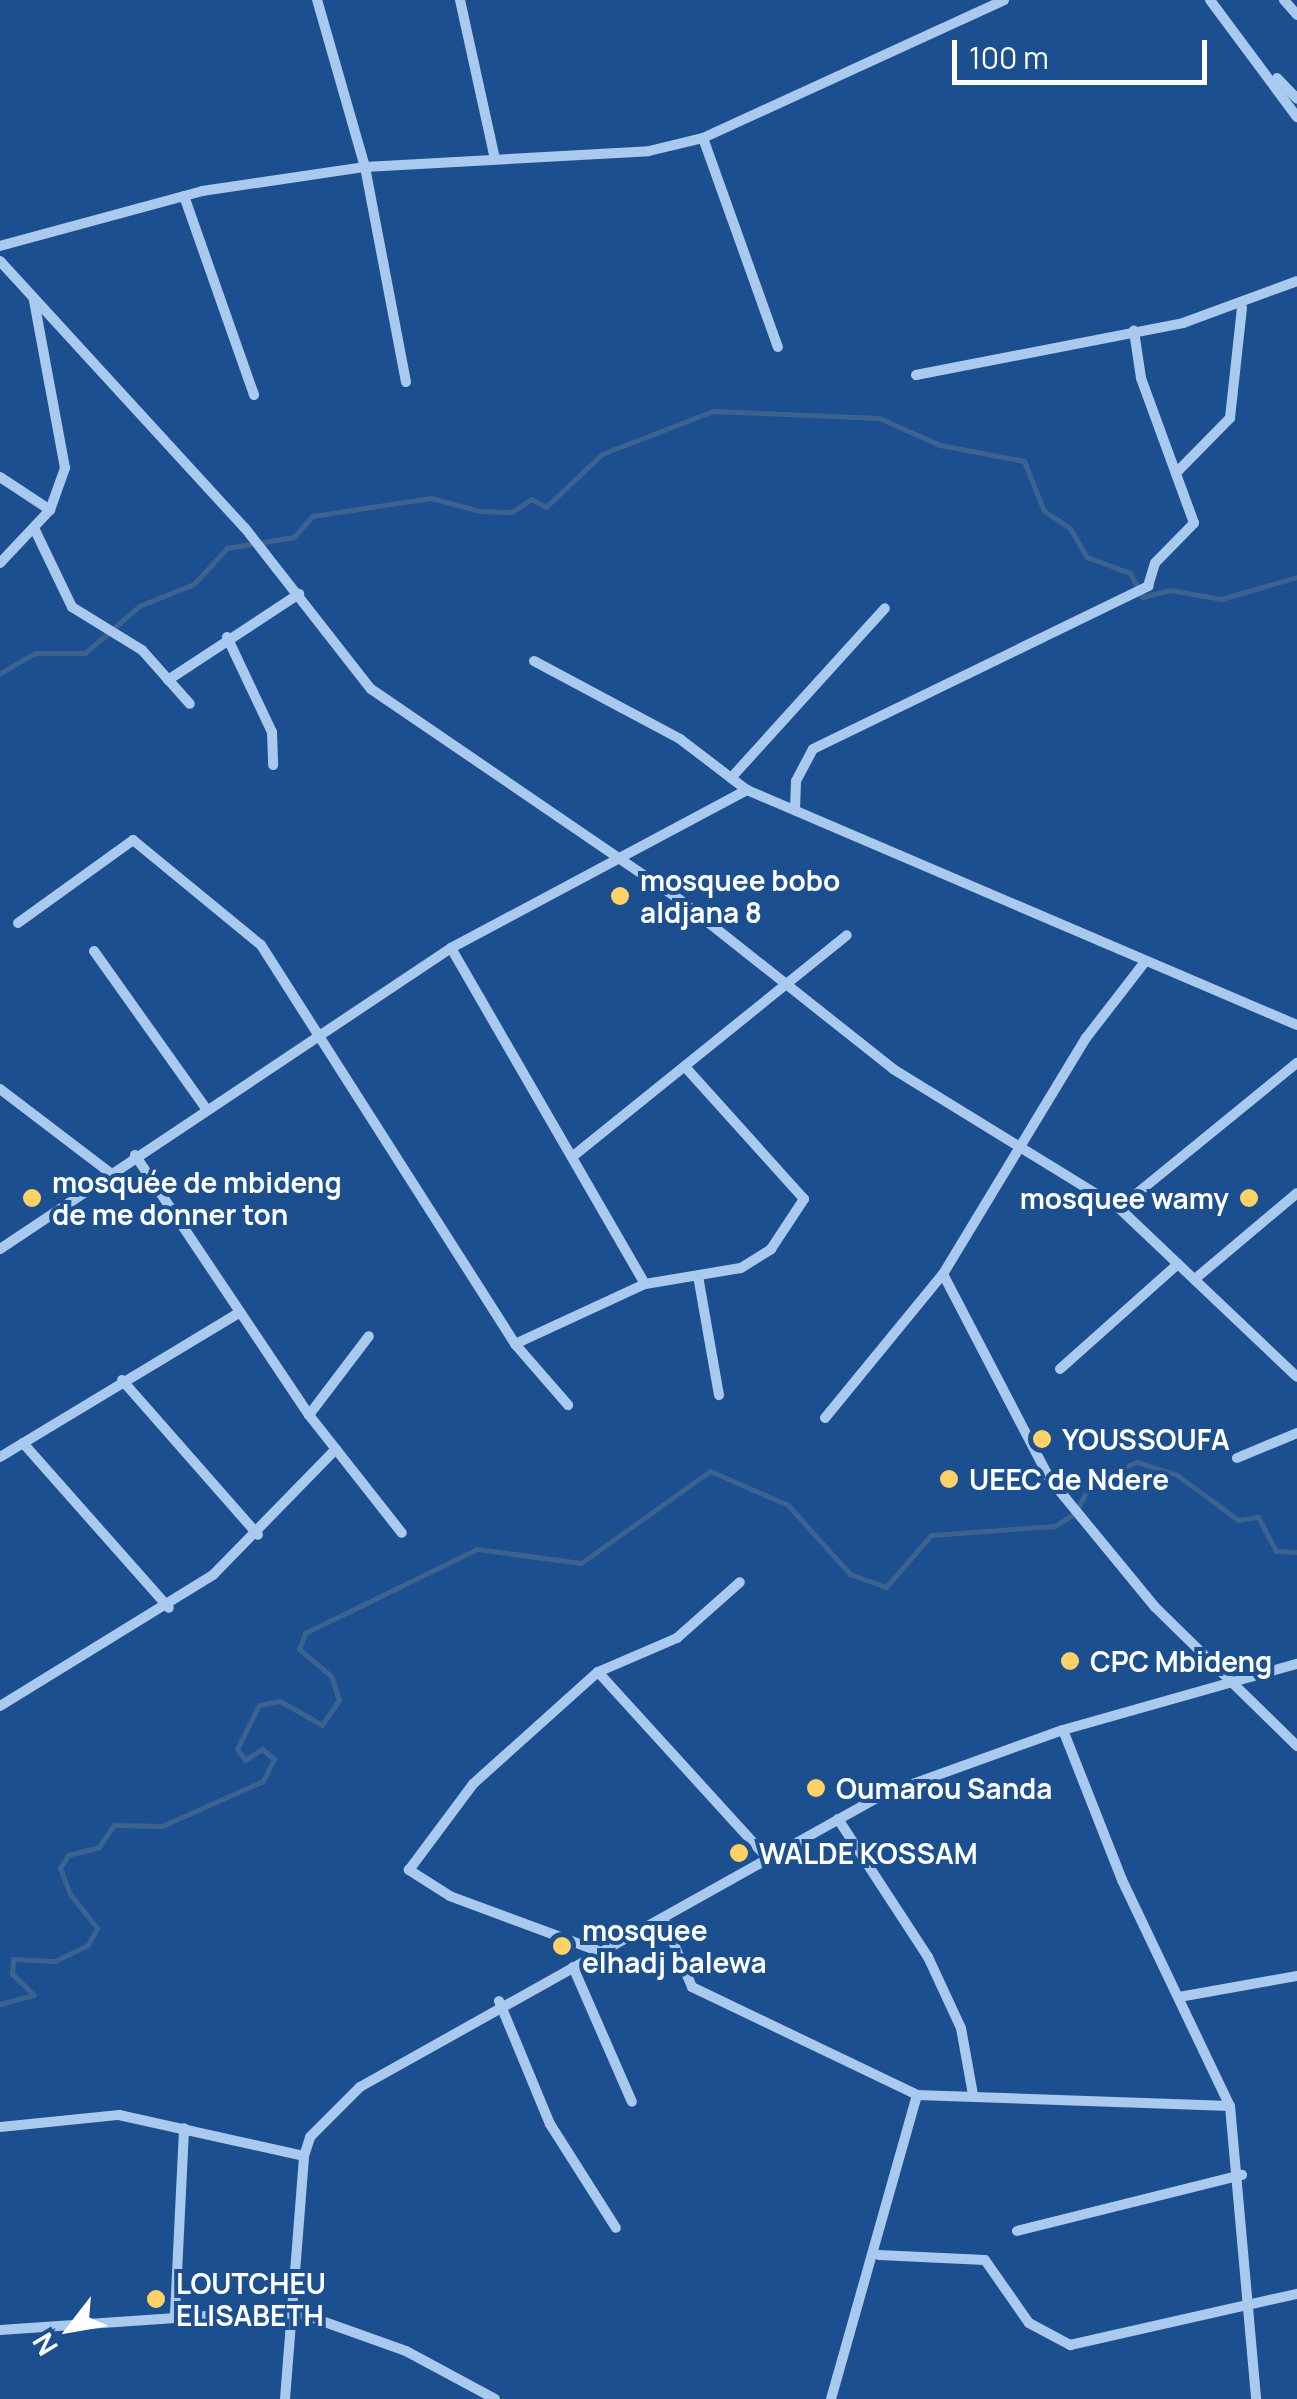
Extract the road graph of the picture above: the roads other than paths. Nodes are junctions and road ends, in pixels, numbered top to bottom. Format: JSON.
{"nodes":[{"id":1,"x":317,"y":0,"type":"edge"},
{"id":2,"x":460,"y":0,"type":"edge"},
{"id":3,"x":1004,"y":0,"type":"edge"},
{"id":4,"x":1210,"y":0,"type":"edge"},
{"id":5,"x":1284,"y":0,"type":"edge"},
{"id":6,"x":1297,"y":14,"type":"edge"},
{"id":7,"x":1261,"y":61,"type":"junction"},
{"id":8,"x":1297,"y":99,"type":"edge"},
{"id":9,"x":1297,"y":117,"type":"edge"},
{"id":10,"x":703,"y":138,"type":"junction"},
{"id":11,"x":494,"y":159,"type":"junction"},
{"id":12,"x":365,"y":167,"type":"junction"},
{"id":13,"x":184,"y":196,"type":"junction"},
{"id":14,"x":0,"y":246,"type":"edge"},
{"id":15,"x":0,"y":261,"type":"edge"},
{"id":16,"x":1297,"y":281,"type":"edge"},
{"id":17,"x":34,"y":300,"type":"junction"},
{"id":18,"x":1242,"y":308,"type":"junction"},
{"id":19,"x":1134,"y":331,"type":"junction"},
{"id":20,"x":778,"y":347,"type":"dead end"},
{"id":21,"x":916,"y":375,"type":"dead end"},
{"id":22,"x":406,"y":382,"type":"dead end"},
{"id":23,"x":254,"y":396,"type":"dead end"},
{"id":24,"x":1177,"y":472,"type":"junction"},
{"id":25,"x":0,"y":477,"type":"edge"},
{"id":26,"x":50,"y":510,"type":"junction"},
{"id":27,"x":34,"y":528,"type":"junction"},
{"id":28,"x":0,"y":563,"type":"edge"},
{"id":29,"x":299,"y":594,"type":"junction"},
{"id":30,"x":885,"y":608,"type":"dead end"},
{"id":31,"x":227,"y":637,"type":"junction"},
{"id":32,"x":534,"y":660,"type":"dead end"},
{"id":33,"x":168,"y":680,"type":"junction"},
{"id":34,"x":190,"y":704,"type":"dead end"},
{"id":35,"x":273,"y":765,"type":"dead end"},
{"id":36,"x":730,"y":778,"type":"junction"},
{"id":37,"x":747,"y":790,"type":"junction"},
{"id":38,"x":795,"y":810,"type":"junction"},
{"id":39,"x":618,"y":855,"type":"junction"},
{"id":40,"x":18,"y":924,"type":"dead end"},
{"id":41,"x":847,"y":934,"type":"dead end"},
{"id":42,"x":451,"y":948,"type":"junction"},
{"id":43,"x":94,"y":951,"type":"dead end"},
{"id":44,"x":1144,"y":963,"type":"junction"},
{"id":45,"x":788,"y":989,"type":"junction"},
{"id":46,"x":1297,"y":1025,"type":"edge"},
{"id":47,"x":318,"y":1032,"type":"junction"},
{"id":48,"x":1297,"y":1063,"type":"edge"},
{"id":49,"x":688,"y":1070,"type":"junction"},
{"id":50,"x":0,"y":1088,"type":"edge"},
{"id":51,"x":205,"y":1107,"type":"junction"},
{"id":52,"x":1024,"y":1145,"type":"junction"},
{"id":53,"x":135,"y":1155,"type":"junction"},
{"id":54,"x":572,"y":1157,"type":"junction"},
{"id":55,"x":108,"y":1172,"type":"junction"},
{"id":56,"x":1297,"y":1193,"type":"edge"},
{"id":57,"x":1119,"y":1208,"type":"junction"},
{"id":58,"x":0,"y":1249,"type":"edge"},
{"id":59,"x":1178,"y":1264,"type":"junction"},
{"id":60,"x":943,"y":1274,"type":"junction"},
{"id":61,"x":698,"y":1276,"type":"junction"},
{"id":62,"x":1196,"y":1279,"type":"junction"},
{"id":63,"x":645,"y":1284,"type":"junction"},
{"id":64,"x":240,"y":1312,"type":"junction"},
{"id":65,"x":369,"y":1336,"type":"dead end"},
{"id":66,"x":515,"y":1344,"type":"junction"},
{"id":67,"x":1060,"y":1369,"type":"dead end"},
{"id":68,"x":1297,"y":1377,"type":"edge"},
{"id":69,"x":122,"y":1380,"type":"junction"},
{"id":70,"x":719,"y":1395,"type":"dead end"},
{"id":71,"x":568,"y":1405,"type":"dead end"},
{"id":72,"x":309,"y":1415,"type":"junction"},
{"id":73,"x":825,"y":1418,"type":"dead end"},
{"id":74,"x":1297,"y":1433,"type":"edge"},
{"id":75,"x":24,"y":1442,"type":"junction"},
{"id":76,"x":336,"y":1450,"type":"junction"},
{"id":77,"x":0,"y":1457,"type":"edge"},
{"id":78,"x":1237,"y":1458,"type":"dead end"},
{"id":79,"x":402,"y":1532,"type":"dead end"},
{"id":80,"x":258,"y":1536,"type":"junction"},
{"id":81,"x":740,"y":1582,"type":"dead end"},
{"id":82,"x":169,"y":1608,"type":"junction"},
{"id":83,"x":1297,"y":1664,"type":"edge"},
{"id":84,"x":598,"y":1672,"type":"junction"},
{"id":85,"x":1230,"y":1682,"type":"junction"},
{"id":86,"x":0,"y":1706,"type":"edge"},
{"id":87,"x":1064,"y":1730,"type":"junction"},
{"id":88,"x":1297,"y":1746,"type":"edge"},
{"id":89,"x":838,"y":1820,"type":"junction"},
{"id":90,"x":766,"y":1858,"type":"junction"},
{"id":91,"x":663,"y":1918,"type":"junction"},
{"id":92,"x":601,"y":1952,"type":"junction"},
{"id":93,"x":573,"y":1967,"type":"junction"},
{"id":94,"x":1297,"y":1976,"type":"edge"},
{"id":95,"x":1179,"y":1997,"type":"junction"},
{"id":96,"x":499,"y":2001,"type":"junction"},
{"id":97,"x":918,"y":2095,"type":"junction"},
{"id":98,"x":973,"y":2096,"type":"junction"},
{"id":99,"x":632,"y":2102,"type":"dead end"},
{"id":100,"x":1230,"y":2106,"type":"junction"},
{"id":101,"x":0,"y":2126,"type":"edge"},
{"id":102,"x":184,"y":2128,"type":"junction"},
{"id":103,"x":304,"y":2156,"type":"junction"},
{"id":104,"x":1242,"y":2175,"type":"junction"},
{"id":105,"x":616,"y":2228,"type":"dead end"},
{"id":106,"x":1017,"y":2231,"type":"dead end"},
{"id":107,"x":879,"y":2255,"type":"junction"},
{"id":108,"x":1297,"y":2294,"type":"edge"},
{"id":109,"x":1248,"y":2298,"type":"junction"},
{"id":110,"x":291,"y":2310,"type":"junction"},
{"id":111,"x":175,"y":2314,"type":"junction"},
{"id":112,"x":0,"y":2330,"type":"edge"},
{"id":113,"x":285,"y":2399,"type":"edge"},
{"id":114,"x":495,"y":2399,"type":"edge"},
{"id":115,"x":831,"y":2399,"type":"edge"},
{"id":116,"x":1256,"y":2399,"type":"edge"}],
"edges":[{"from":1,"to":12,"type":"street"},
{"from":2,"to":11,"type":"street"},
{"from":3,"to":10,"type":"street"},
{"from":4,"to":7,"type":"street"},
{"from":5,"to":6,"type":"street"},
{"from":7,"to":8,"type":"street"},
{"from":7,"to":9,"type":"street"},
{"from":10,"to":11,"type":"street"},
{"from":10,"to":20,"type":"street"},
{"from":11,"to":12,"type":"street"},
{"from":12,"to":13,"type":"street"},
{"from":12,"to":22,"type":"street"},
{"from":13,"to":14,"type":"street"},
{"from":13,"to":23,"type":"street"},
{"from":15,"to":17,"type":"street"},
{"from":16,"to":18,"type":"street"},
{"from":17,"to":26,"type":"street"},
{"from":17,"to":29,"type":"street"},
{"from":18,"to":19,"type":"street"},
{"from":18,"to":24,"type":"street"},
{"from":19,"to":21,"type":"street"},
{"from":19,"to":24,"type":"street"},
{"from":24,"to":38,"type":"street"},
{"from":25,"to":26,"type":"street"},
{"from":26,"to":27,"type":"street"},
{"from":27,"to":28,"type":"street"},
{"from":27,"to":33,"type":"street"},
{"from":29,"to":31,"type":"street"},
{"from":29,"to":39,"type":"street"},
{"from":30,"to":36,"type":"street"},
{"from":31,"to":33,"type":"street"},
{"from":31,"to":35,"type":"street"},
{"from":32,"to":36,"type":"street"},
{"from":33,"to":34,"type":"street"},
{"from":36,"to":37,"type":"street"},
{"from":37,"to":38,"type":"street"},
{"from":37,"to":39,"type":"street"},
{"from":38,"to":44,"type":"street"},
{"from":39,"to":42,"type":"street"},
{"from":39,"to":45,"type":"street"},
{"from":40,"to":47,"type":"street"},
{"from":41,"to":45,"type":"street"},
{"from":42,"to":47,"type":"street"},
{"from":42,"to":54,"type":"street"},
{"from":43,"to":51,"type":"street"},
{"from":44,"to":46,"type":"street"},
{"from":44,"to":52,"type":"street"},
{"from":45,"to":49,"type":"street"},
{"from":45,"to":52,"type":"street"},
{"from":47,"to":51,"type":"street"},
{"from":47,"to":66,"type":"street"},
{"from":48,"to":57,"type":"street"},
{"from":49,"to":54,"type":"street"},
{"from":49,"to":61,"type":"street"},
{"from":50,"to":55,"type":"street"},
{"from":51,"to":53,"type":"street"},
{"from":52,"to":57,"type":"street"},
{"from":52,"to":60,"type":"street"},
{"from":53,"to":55,"type":"street"},
{"from":53,"to":64,"type":"street"},
{"from":54,"to":63,"type":"street"},
{"from":55,"to":58,"type":"street"},
{"from":56,"to":62,"type":"street"},
{"from":57,"to":59,"type":"street"},
{"from":59,"to":62,"type":"street"},
{"from":59,"to":67,"type":"street"},
{"from":60,"to":73,"type":"street"},
{"from":60,"to":85,"type":"street"},
{"from":61,"to":63,"type":"street"},
{"from":61,"to":70,"type":"street"},
{"from":62,"to":68,"type":"street"},
{"from":63,"to":66,"type":"street"},
{"from":64,"to":69,"type":"street"},
{"from":64,"to":72,"type":"street"},
{"from":65,"to":72,"type":"street"},
{"from":66,"to":71,"type":"street"},
{"from":69,"to":75,"type":"street"},
{"from":69,"to":80,"type":"street"},
{"from":72,"to":76,"type":"street"},
{"from":74,"to":78,"type":"street"},
{"from":75,"to":77,"type":"street"},
{"from":75,"to":82,"type":"street"},
{"from":76,"to":79,"type":"street"},
{"from":76,"to":80,"type":"street"},
{"from":80,"to":82,"type":"street"},
{"from":81,"to":84,"type":"street"},
{"from":82,"to":86,"type":"street"},
{"from":83,"to":85,"type":"street"},
{"from":84,"to":90,"type":"street"},
{"from":84,"to":92,"type":"street"},
{"from":85,"to":87,"type":"street"},
{"from":85,"to":88,"type":"street"},
{"from":87,"to":89,"type":"street"},
{"from":87,"to":95,"type":"street"},
{"from":89,"to":90,"type":"street"},
{"from":89,"to":98,"type":"street"},
{"from":90,"to":91,"type":"street"},
{"from":91,"to":92,"type":"street"},
{"from":91,"to":97,"type":"street"},
{"from":92,"to":93,"type":"street"},
{"from":93,"to":96,"type":"street"},
{"from":93,"to":99,"type":"street"},
{"from":94,"to":95,"type":"street"},
{"from":95,"to":100,"type":"street"},
{"from":96,"to":103,"type":"street"},
{"from":96,"to":105,"type":"street"},
{"from":97,"to":98,"type":"street"},
{"from":97,"to":107,"type":"street"},
{"from":98,"to":100,"type":"street"},
{"from":100,"to":104,"type":"street"},
{"from":101,"to":102,"type":"street"},
{"from":102,"to":103,"type":"street"},
{"from":102,"to":111,"type":"street"},
{"from":103,"to":110,"type":"street"},
{"from":104,"to":106,"type":"street"},
{"from":104,"to":109,"type":"street"},
{"from":107,"to":109,"type":"street"},
{"from":107,"to":115,"type":"street"},
{"from":108,"to":109,"type":"street"},
{"from":109,"to":116,"type":"street"},
{"from":110,"to":111,"type":"street"},
{"from":110,"to":113,"type":"street"},
{"from":110,"to":114,"type":"street"},
{"from":111,"to":112,"type":"street"}]}
